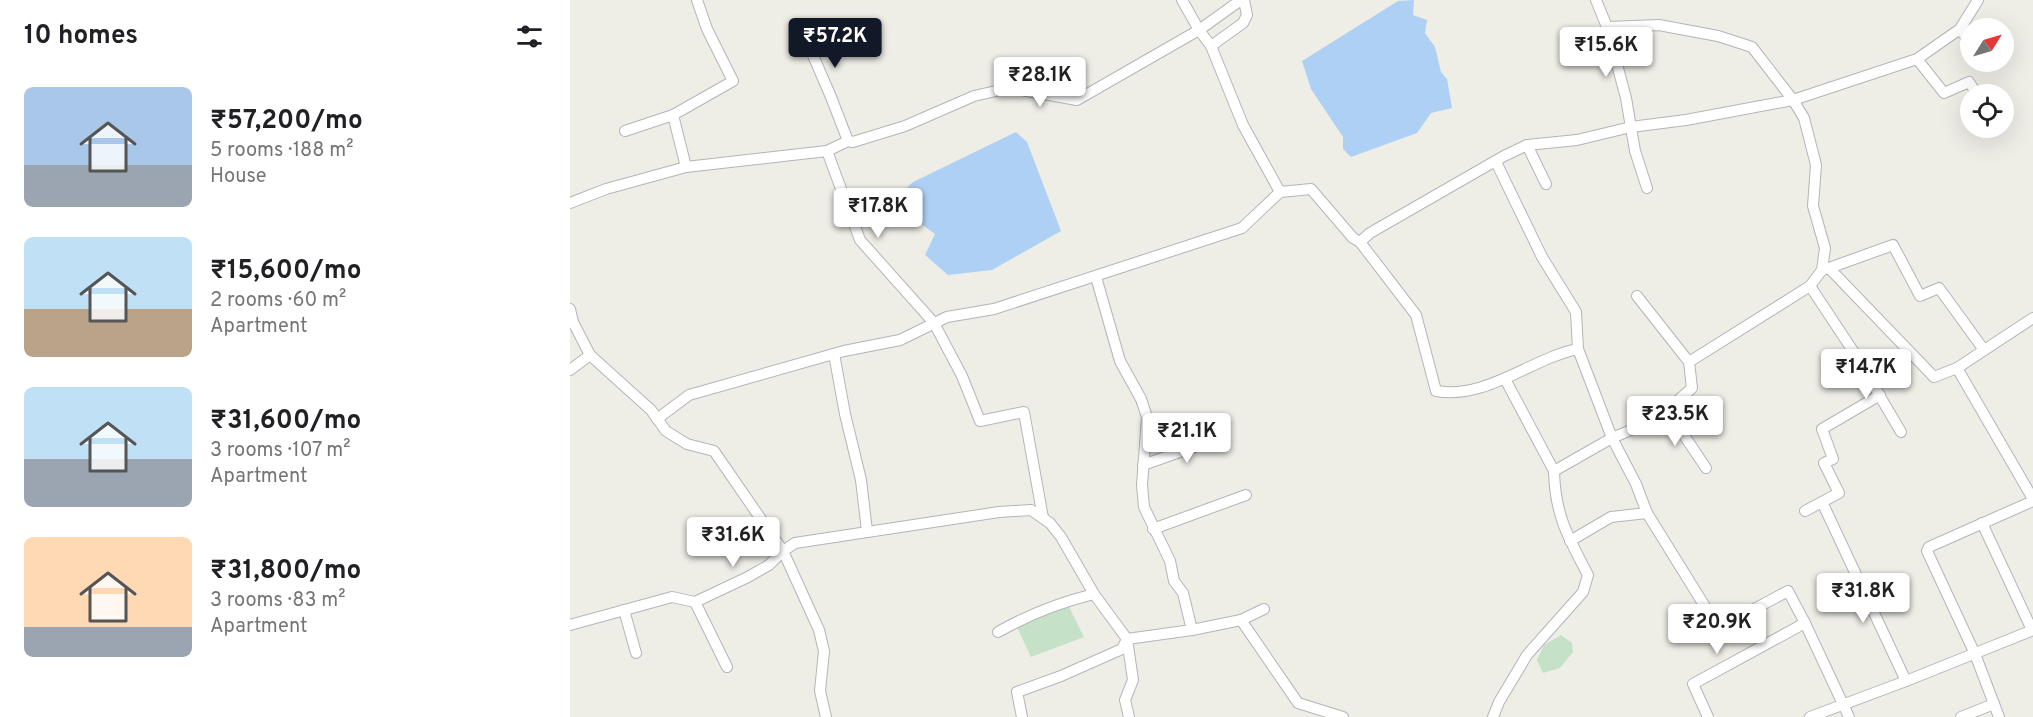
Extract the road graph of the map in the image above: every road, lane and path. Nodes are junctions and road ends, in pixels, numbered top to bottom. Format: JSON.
{"nodes":[{"id":1,"x":697,"y":0,"type":"edge"},
{"id":2,"x":1182,"y":0,"type":"edge"},
{"id":3,"x":1242,"y":0,"type":"edge"},
{"id":4,"x":1596,"y":0,"type":"edge"},
{"id":5,"x":1978,"y":0,"type":"edge"},
{"id":6,"x":1967,"y":18,"type":"edge"},
{"id":7,"x":1607,"y":27,"type":"junction"},
{"id":8,"x":1960,"y":29,"type":"edge"},
{"id":9,"x":1199,"y":30,"type":"junction"},
{"id":10,"x":1211,"y":46,"type":"junction"},
{"id":11,"x":812,"y":53,"type":"dead end"},
{"id":12,"x":1917,"y":59,"type":"junction"},
{"id":13,"x":1960,"y":86,"type":"edge"},
{"id":14,"x":1793,"y":100,"type":"junction"},
{"id":15,"x":673,"y":114,"type":"junction"},
{"id":16,"x":1631,"y":127,"type":"junction"},
{"id":17,"x":625,"y":131,"type":"dead end"},
{"id":18,"x":848,"y":141,"type":"junction"},
{"id":19,"x":1527,"y":145,"type":"junction"},
{"id":20,"x":826,"y":151,"type":"junction"},
{"id":21,"x":1496,"y":162,"type":"junction"},
{"id":22,"x":686,"y":167,"type":"junction"},
{"id":23,"x":1546,"y":184,"type":"dead end"},
{"id":24,"x":1647,"y":188,"type":"dead end"},
{"id":25,"x":1280,"y":192,"type":"junction"},
{"id":26,"x":570,"y":203,"type":"edge"},
{"id":27,"x":1360,"y":242,"type":"junction"},
{"id":28,"x":1826,"y":269,"type":"junction"},
{"id":29,"x":1096,"y":277,"type":"junction"},
{"id":30,"x":1810,"y":286,"type":"junction"},
{"id":31,"x":1637,"y":296,"type":"dead end"},
{"id":32,"x":570,"y":309,"type":"edge"},
{"id":33,"x":2033,"y":318,"type":"edge"},
{"id":34,"x":934,"y":323,"type":"junction"},
{"id":35,"x":1578,"y":350,"type":"junction"},
{"id":36,"x":1984,"y":350,"type":"junction"},
{"id":37,"x":834,"y":354,"type":"junction"},
{"id":38,"x":590,"y":355,"type":"junction"},
{"id":39,"x":1689,"y":362,"type":"junction"},
{"id":40,"x":1957,"y":368,"type":"junction"},
{"id":41,"x":570,"y":370,"type":"edge"},
{"id":42,"x":1505,"y":379,"type":"junction"},
{"id":43,"x":1880,"y":395,"type":"junction"},
{"id":44,"x":1667,"y":410,"type":"junction"},
{"id":45,"x":657,"y":419,"type":"junction"},
{"id":46,"x":1901,"y":432,"type":"dead end"},
{"id":47,"x":1222,"y":437,"type":"dead end"},
{"id":48,"x":1612,"y":438,"type":"junction"},
{"id":49,"x":1143,"y":465,"type":"junction"},
{"id":50,"x":1706,"y":468,"type":"dead end"},
{"id":51,"x":1554,"y":471,"type":"junction"},
{"id":52,"x":1246,"y":495,"type":"dead end"},
{"id":53,"x":2033,"y":500,"type":"edge"},
{"id":54,"x":1822,"y":502,"type":"junction"},
{"id":55,"x":1805,"y":511,"type":"dead end"},
{"id":56,"x":1647,"y":513,"type":"junction"},
{"id":57,"x":1042,"y":518,"type":"junction"},
{"id":58,"x":1982,"y":523,"type":"junction"},
{"id":59,"x":1153,"y":529,"type":"junction"},
{"id":60,"x":867,"y":531,"type":"junction"},
{"id":61,"x":1570,"y":541,"type":"junction"},
{"id":62,"x":783,"y":551,"type":"junction"},
{"id":63,"x":1095,"y":594,"type":"junction"},
{"id":64,"x":694,"y":602,"type":"junction"},
{"id":65,"x":1264,"y":609,"type":"dead end"},
{"id":66,"x":624,"y":610,"type":"junction"},
{"id":67,"x":1240,"y":620,"type":"junction"},
{"id":68,"x":1805,"y":622,"type":"junction"},
{"id":69,"x":570,"y":625,"type":"edge"},
{"id":70,"x":1192,"y":630,"type":"junction"},
{"id":71,"x":2032,"y":630,"type":"edge"},
{"id":72,"x":998,"y":632,"type":"dead end"},
{"id":73,"x":1127,"y":639,"type":"junction"},
{"id":74,"x":636,"y":653,"type":"dead end"},
{"id":75,"x":1975,"y":654,"type":"junction"},
{"id":76,"x":727,"y":667,"type":"dead end"},
{"id":77,"x":1906,"y":681,"type":"junction"},
{"id":78,"x":1844,"y":704,"type":"junction"},
{"id":79,"x":1994,"y":704,"type":"junction"},
{"id":80,"x":825,"y":717,"type":"edge"},
{"id":81,"x":1022,"y":717,"type":"edge"},
{"id":82,"x":1129,"y":717,"type":"edge"},
{"id":83,"x":1343,"y":717,"type":"edge"},
{"id":84,"x":1493,"y":717,"type":"edge"},
{"id":85,"x":1707,"y":717,"type":"edge"},
{"id":86,"x":1810,"y":717,"type":"edge"},
{"id":87,"x":1849,"y":717,"type":"edge"},
{"id":88,"x":1961,"y":717,"type":"edge"},
{"id":89,"x":1999,"y":717,"type":"edge"}],
"edges":[{"from":1,"to":15,"type":"street"},
{"from":2,"to":9,"type":"street"},
{"from":3,"to":9,"type":"street"},
{"from":3,"to":10,"type":"street"},
{"from":4,"to":7,"type":"street"},
{"from":5,"to":6,"type":"street"},
{"from":7,"to":14,"type":"street"},
{"from":7,"to":16,"type":"street"},
{"from":8,"to":12,"type":"street"},
{"from":9,"to":10,"type":"street"},
{"from":9,"to":18,"type":"street"},
{"from":10,"to":25,"type":"street"},
{"from":11,"to":18,"type":"street"},
{"from":12,"to":13,"type":"street"},
{"from":12,"to":14,"type":"street"},
{"from":14,"to":16,"type":"street"},
{"from":14,"to":28,"type":"street"},
{"from":15,"to":17,"type":"street"},
{"from":15,"to":22,"type":"street"},
{"from":16,"to":19,"type":"street"},
{"from":16,"to":24,"type":"street"},
{"from":18,"to":20,"type":"street"},
{"from":19,"to":21,"type":"street"},
{"from":19,"to":23,"type":"street"},
{"from":20,"to":22,"type":"street"},
{"from":20,"to":34,"type":"street"},
{"from":21,"to":27,"type":"street"},
{"from":21,"to":35,"type":"street"},
{"from":22,"to":26,"type":"street"},
{"from":25,"to":27,"type":"street"},
{"from":25,"to":29,"type":"street"},
{"from":27,"to":42,"type":"street"},
{"from":28,"to":30,"type":"street"},
{"from":28,"to":36,"type":"street"},
{"from":28,"to":40,"type":"street"},
{"from":29,"to":34,"type":"street"},
{"from":29,"to":49,"type":"street"},
{"from":30,"to":39,"type":"street"},
{"from":30,"to":43,"type":"street"},
{"from":31,"to":39,"type":"street"},
{"from":32,"to":38,"type":"street"},
{"from":33,"to":36,"type":"street"},
{"from":34,"to":37,"type":"street"},
{"from":34,"to":57,"type":"street"},
{"from":35,"to":42,"type":"street"},
{"from":35,"to":48,"type":"street"},
{"from":36,"to":40,"type":"street"},
{"from":37,"to":45,"type":"street"},
{"from":37,"to":60,"type":"street"},
{"from":38,"to":41,"type":"street"},
{"from":38,"to":45,"type":"street"},
{"from":39,"to":44,"type":"street"},
{"from":40,"to":53,"type":"street"},
{"from":42,"to":51,"type":"street"},
{"from":43,"to":46,"type":"street"},
{"from":43,"to":54,"type":"street"},
{"from":44,"to":48,"type":"street"},
{"from":44,"to":50,"type":"street"},
{"from":45,"to":62,"type":"street"},
{"from":47,"to":49,"type":"street"},
{"from":48,"to":51,"type":"street"},
{"from":48,"to":56,"type":"street"},
{"from":49,"to":59,"type":"street"},
{"from":51,"to":61,"type":"street"},
{"from":52,"to":59,"type":"street"},
{"from":53,"to":58,"type":"street"},
{"from":54,"to":55,"type":"street"},
{"from":54,"to":77,"type":"street"},
{"from":56,"to":61,"type":"street"},
{"from":56,"to":68,"type":"street"},
{"from":57,"to":60,"type":"street"},
{"from":57,"to":63,"type":"street"},
{"from":58,"to":71,"type":"street"},
{"from":58,"to":75,"type":"street"},
{"from":59,"to":70,"type":"street"},
{"from":60,"to":62,"type":"street"},
{"from":61,"to":84,"type":"street"},
{"from":62,"to":64,"type":"street"},
{"from":62,"to":80,"type":"street"},
{"from":63,"to":72,"type":"street"},
{"from":63,"to":73,"type":"street"},
{"from":64,"to":66,"type":"street"},
{"from":64,"to":76,"type":"street"},
{"from":65,"to":67,"type":"street"},
{"from":66,"to":69,"type":"street"},
{"from":66,"to":74,"type":"street"},
{"from":67,"to":70,"type":"street"},
{"from":67,"to":83,"type":"street"},
{"from":68,"to":78,"type":"street"},
{"from":68,"to":85,"type":"street"},
{"from":70,"to":73,"type":"street"},
{"from":71,"to":75,"type":"street"},
{"from":73,"to":81,"type":"street"},
{"from":73,"to":82,"type":"street"},
{"from":75,"to":77,"type":"street"},
{"from":75,"to":79,"type":"street"},
{"from":77,"to":78,"type":"street"},
{"from":78,"to":86,"type":"street"},
{"from":78,"to":87,"type":"street"},
{"from":79,"to":88,"type":"street"},
{"from":79,"to":89,"type":"street"}]}
